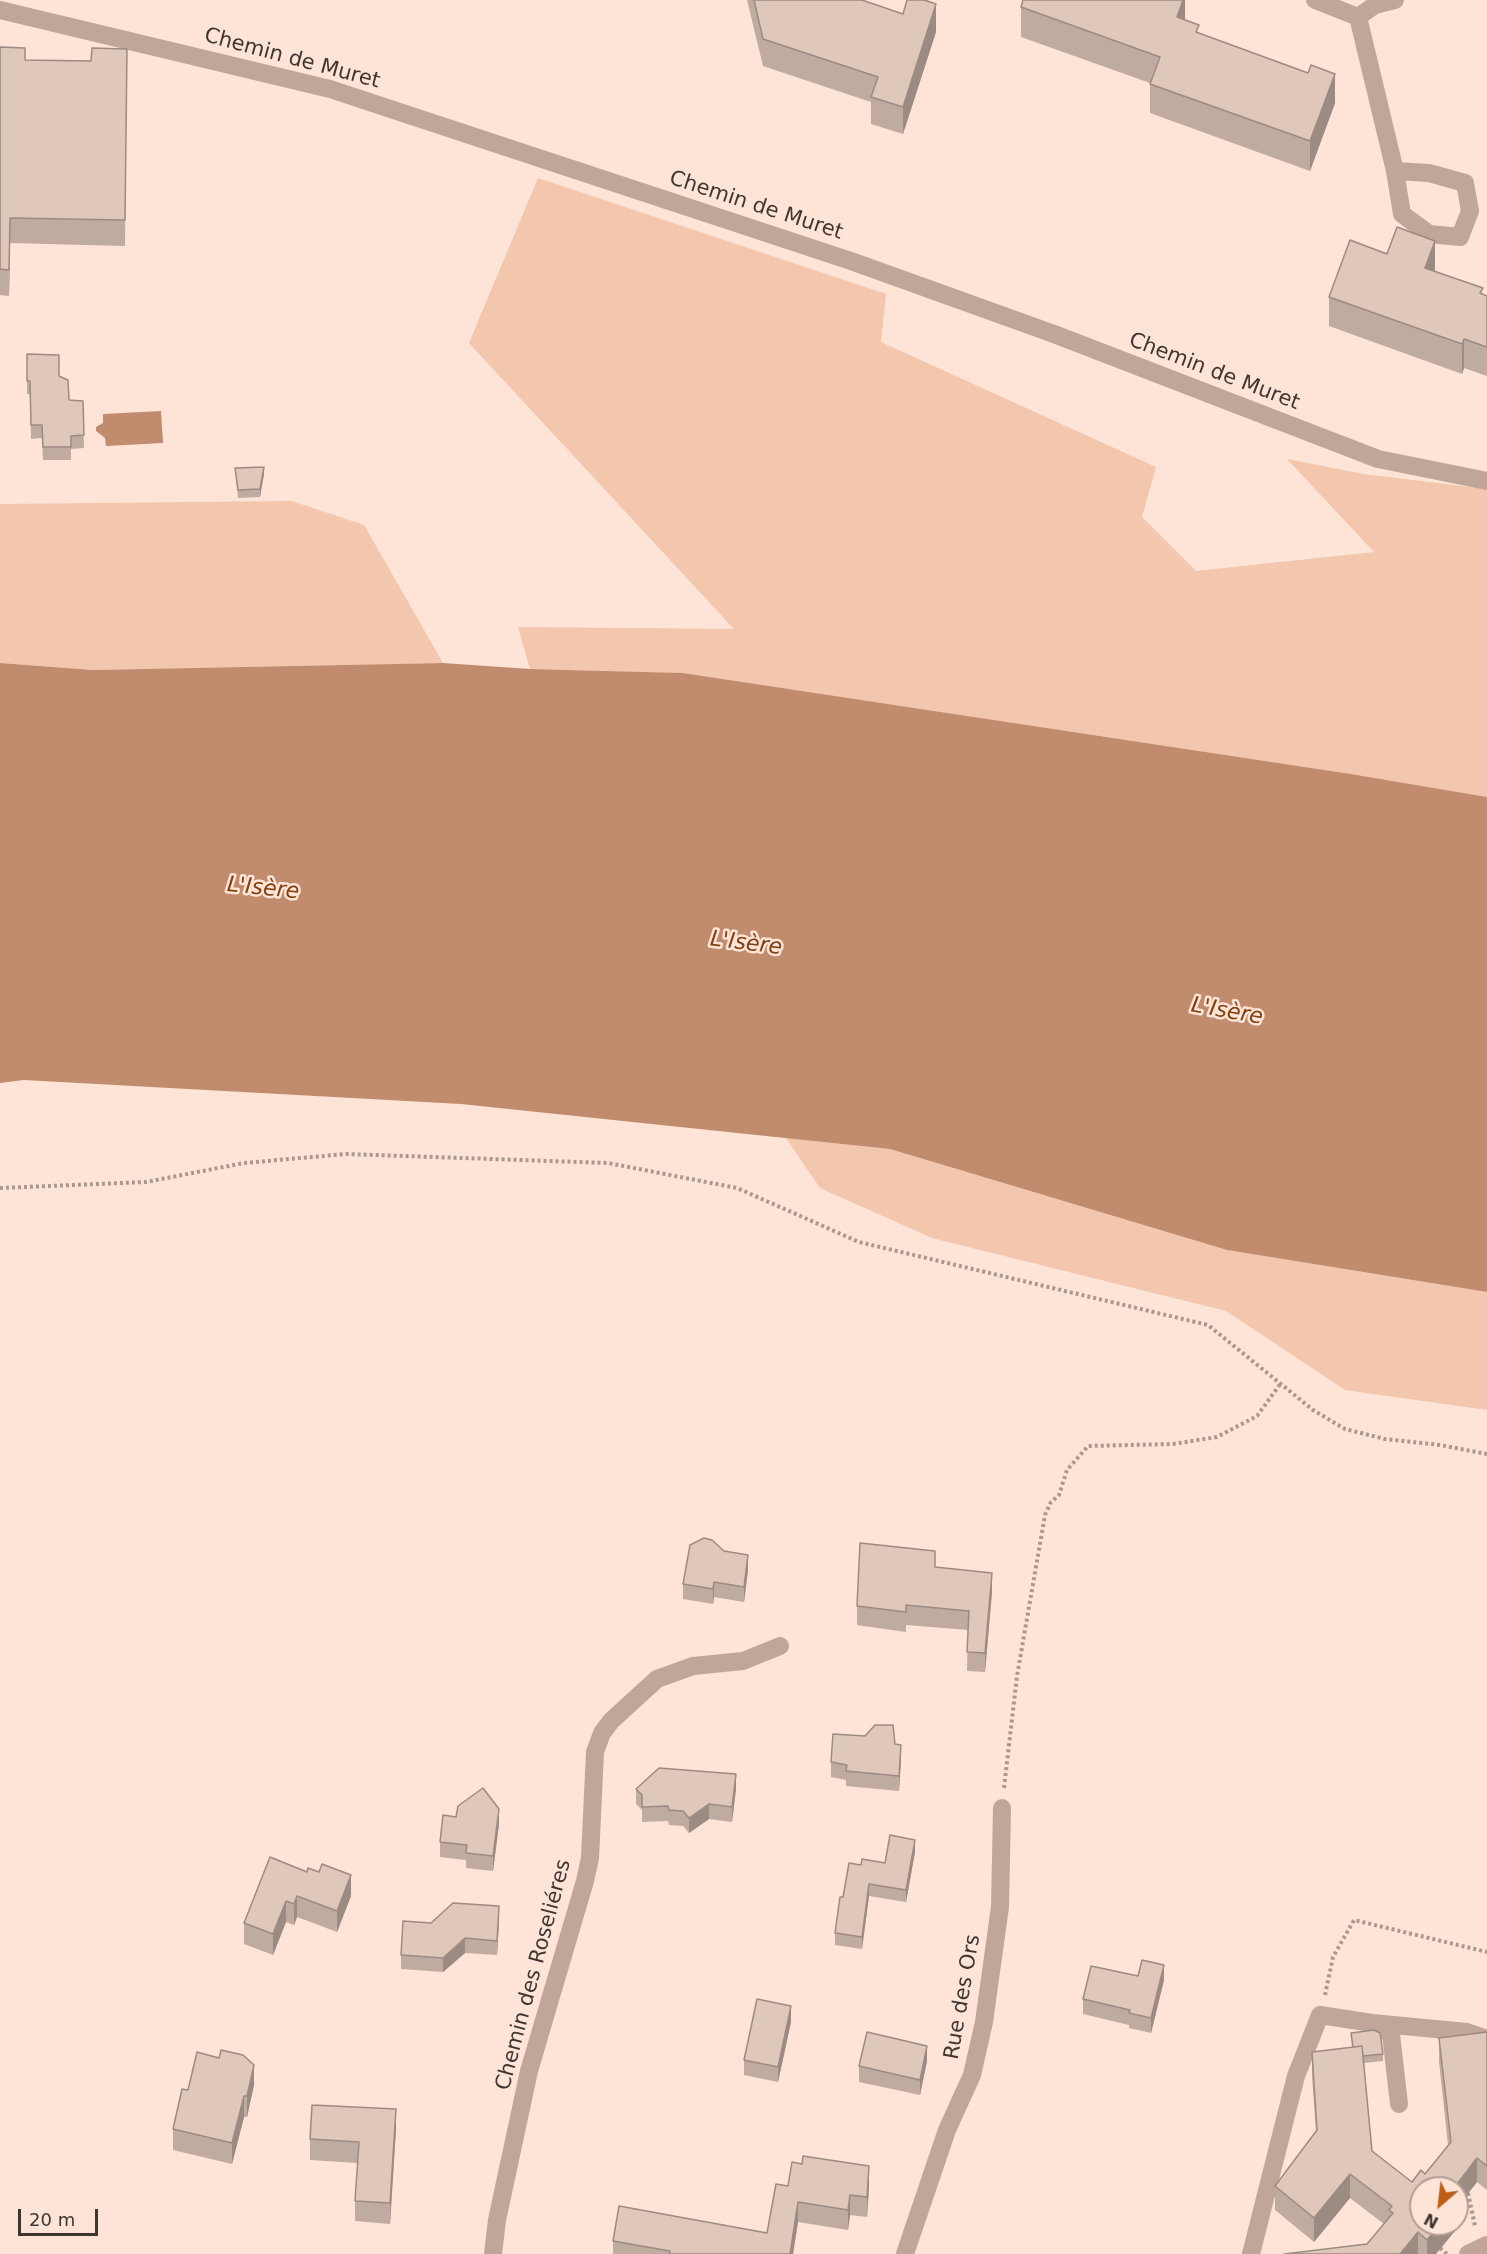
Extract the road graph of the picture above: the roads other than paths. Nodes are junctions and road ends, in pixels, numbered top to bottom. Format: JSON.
{"nodes":[{"id":1,"x":1315,"y":0,"type":"edge"},
{"id":2,"x":1395,"y":0,"type":"edge"},
{"id":3,"x":0,"y":10,"type":"edge"},
{"id":4,"x":1358,"y":17,"type":"junction"},
{"id":5,"x":1395,"y":171,"type":"junction"},
{"id":6,"x":1487,"y":481,"type":"edge"},
{"id":7,"x":780,"y":1646,"type":"dead end"},
{"id":8,"x":1002,"y":1808,"type":"road end"},
{"id":9,"x":1372,"y":2023,"type":"junction"},
{"id":10,"x":1487,"y":2039,"type":"edge"},
{"id":11,"x":1399,"y":2104,"type":"dead end"},
{"id":12,"x":493,"y":2254,"type":"edge"},
{"id":13,"x":905,"y":2254,"type":"edge"},
{"id":14,"x":1251,"y":2254,"type":"edge"}],
"edges":[{"from":1,"to":4,"type":"street"},
{"from":2,"to":4,"type":"street"},
{"from":3,"to":6,"type":"street","name":"Chemin de Muret"},
{"from":4,"to":5,"type":"street"},
{"from":5,"to":5,"type":"street"},
{"from":7,"to":12,"type":"street","name":"Chemin des Roseliéres"},
{"from":8,"to":13,"type":"street","name":"Rue des Ors"},
{"from":9,"to":10,"type":"street"},
{"from":9,"to":11,"type":"street"},
{"from":9,"to":14,"type":"street"}]}
